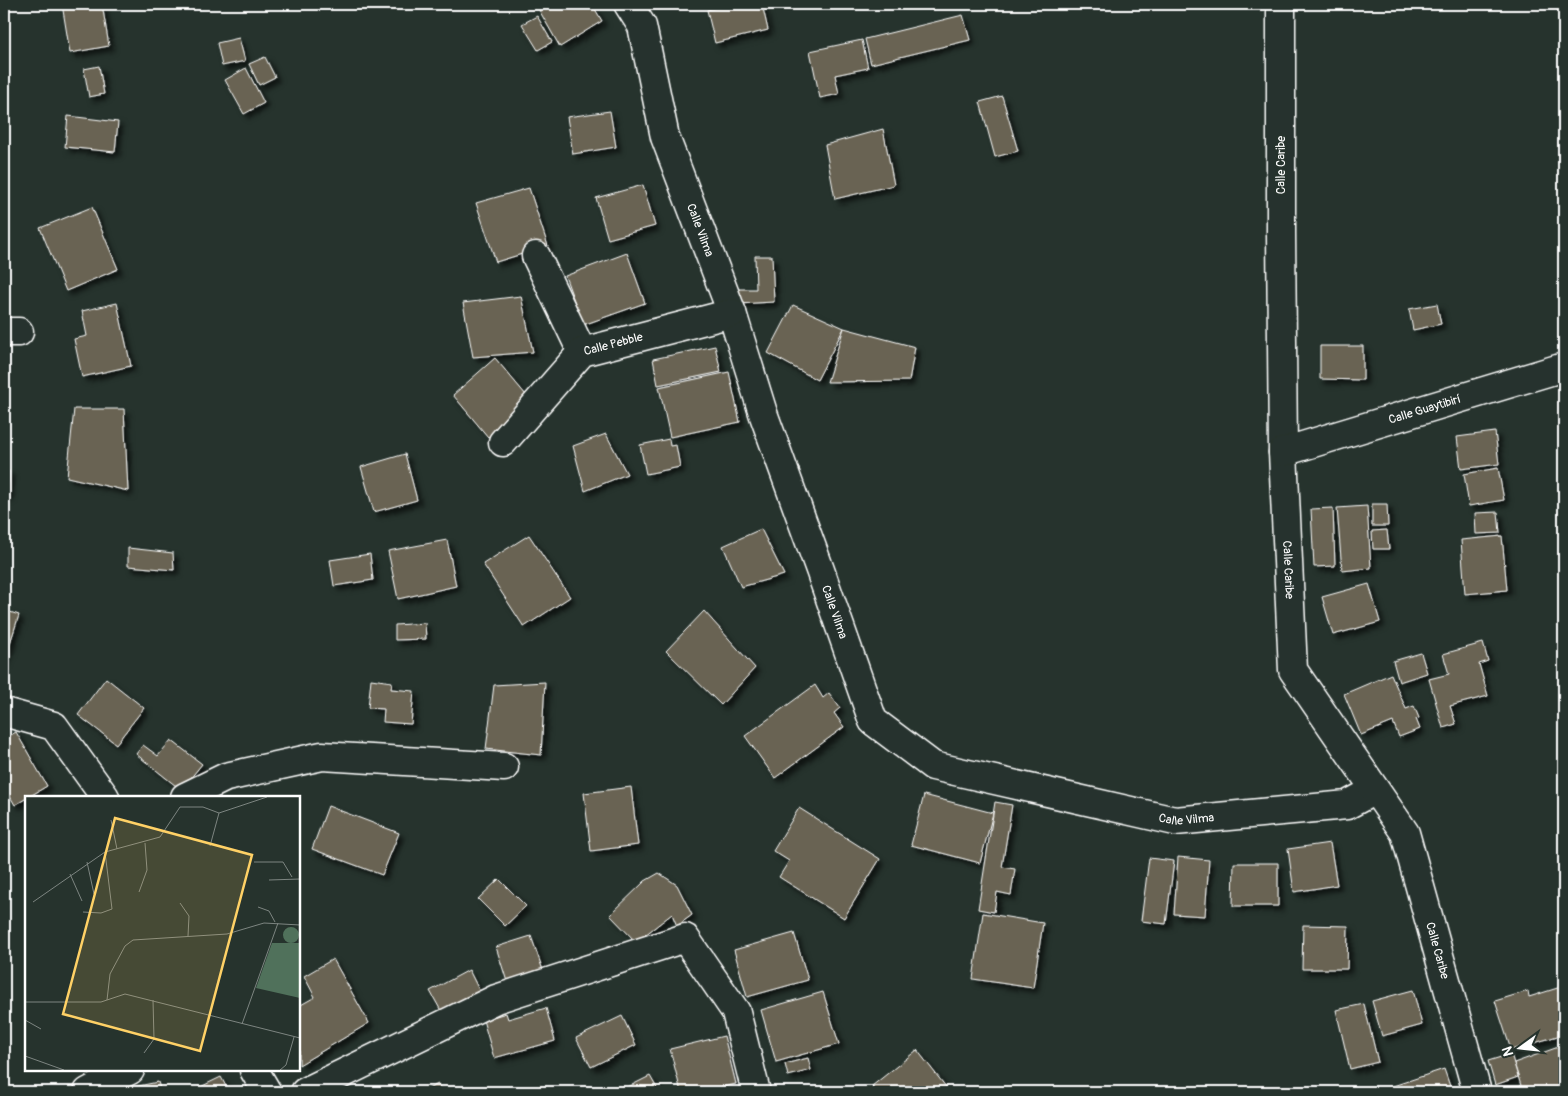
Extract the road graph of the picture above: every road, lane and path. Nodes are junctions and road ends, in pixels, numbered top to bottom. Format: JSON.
{"nodes":[{"id":1,"x":628,"y":4,"type":"edge"},
{"id":2,"x":1281,"y":4,"type":"edge"},
{"id":3,"x":536,"y":256,"type":"dead end"},
{"id":4,"x":732,"y":313,"type":"junction"},
{"id":5,"x":582,"y":352,"type":"junction"},
{"id":6,"x":1564,"y":367,"type":"edge"},
{"id":7,"x":503,"y":442,"type":"dead end"},
{"id":8,"x":1283,"y":452,"type":"junction"},
{"id":9,"x":4,"y":712,"type":"edge"},
{"id":10,"x":504,"y":768,"type":"dead end"},
{"id":11,"x":1375,"y":790,"type":"junction"},
{"id":12,"x":104,"y":796,"type":"edge"},
{"id":13,"x":187,"y":796,"type":"edge"},
{"id":14,"x":128,"y":1071,"type":"edge"},
{"id":15,"x":255,"y":1071,"type":"edge"},
{"id":16,"x":88,"y":1092,"type":"edge"},
{"id":17,"x":267,"y":1092,"type":"edge"},
{"id":18,"x":306,"y":1092,"type":"edge"},
{"id":19,"x":756,"y":1092,"type":"edge"},
{"id":20,"x":1477,"y":1092,"type":"edge"}],
"edges":[{"from":1,"to":4,"type":"street","name":"Calle Vilma"},
{"from":2,"to":8,"type":"street","name":"Calle Caribe"},
{"from":3,"to":5,"type":"street"},
{"from":4,"to":5,"type":"street","name":"Calle Pebble"},
{"from":4,"to":11,"type":"street","name":"Calle Vilma"},
{"from":5,"to":7,"type":"street","name":"Calle Pebble"},
{"from":6,"to":8,"type":"street","name":"Calle Guaytibirí"},
{"from":8,"to":11,"type":"street","name":"Calle Caribe"},
{"from":9,"to":12,"type":"street"},
{"from":10,"to":13,"type":"street"},
{"from":11,"to":20,"type":"street","name":"Calle Caribe"},
{"from":14,"to":16,"type":"street"},
{"from":15,"to":17,"type":"street"},
{"from":18,"to":19,"type":"street"}]}
